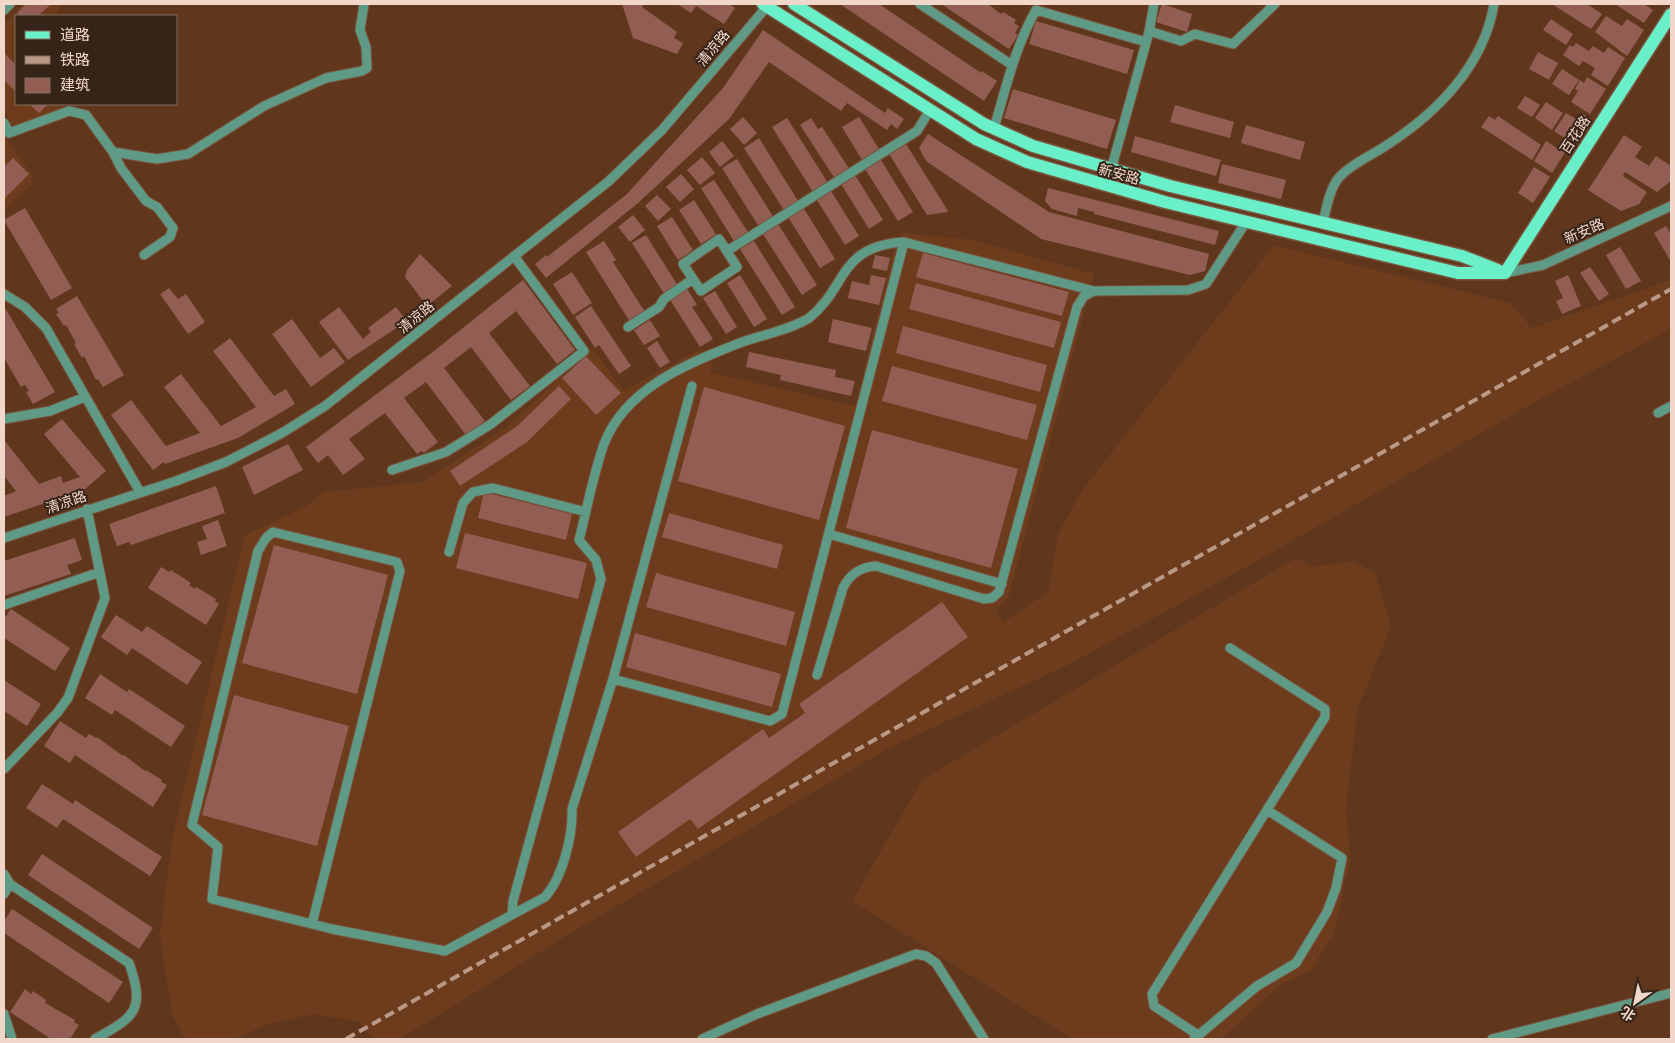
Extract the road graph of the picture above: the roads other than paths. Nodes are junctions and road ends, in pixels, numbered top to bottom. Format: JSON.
{"nodes":[{"id":1,"x":10,"y":4,"type":"edge"},
{"id":2,"x":364,"y":4,"type":"edge"},
{"id":3,"x":794,"y":4,"type":"edge"},
{"id":4,"x":920,"y":4,"type":"edge"},
{"id":5,"x":1154,"y":4,"type":"edge"},
{"id":6,"x":1275,"y":4,"type":"edge"},
{"id":7,"x":1494,"y":4,"type":"edge"},
{"id":8,"x":766,"y":5,"type":"edge"},
{"id":9,"x":4,"y":10,"type":"edge"},
{"id":10,"x":1671,"y":14,"type":"edge"},
{"id":11,"x":1149,"y":30,"type":"junction"},
{"id":12,"x":1146,"y":42,"type":"junction"},
{"id":13,"x":1012,"y":66,"type":"junction"},
{"id":14,"x":930,"y":110,"type":"junction"},
{"id":15,"x":4,"y":122,"type":"edge"},
{"id":16,"x":994,"y":128,"type":"junction"},
{"id":17,"x":113,"y":152,"type":"junction"},
{"id":18,"x":1111,"y":170,"type":"junction"},
{"id":19,"x":1671,"y":206,"type":"edge"},
{"id":20,"x":1246,"y":222,"type":"junction"},
{"id":21,"x":1323,"y":223,"type":"junction"},
{"id":22,"x":904,"y":242,"type":"junction"},
{"id":23,"x":727,"y":252,"type":"junction"},
{"id":24,"x":144,"y":255,"type":"dead end"},
{"id":25,"x":514,"y":256,"type":"junction"},
{"id":26,"x":1505,"y":273,"type":"junction"},
{"id":27,"x":693,"y":279,"type":"junction"},
{"id":28,"x":1094,"y":290,"type":"junction"},
{"id":29,"x":4,"y":294,"type":"edge"},
{"id":30,"x":628,"y":327,"type":"dead end"},
{"id":31,"x":692,"y":386,"type":"dead end"},
{"id":32,"x":85,"y":397,"type":"junction"},
{"id":33,"x":1671,"y":406,"type":"edge"},
{"id":34,"x":1658,"y":413,"type":"dead end"},
{"id":35,"x":4,"y":419,"type":"edge"},
{"id":36,"x":392,"y":470,"type":"dead end"},
{"id":37,"x":140,"y":492,"type":"junction"},
{"id":38,"x":87,"y":510,"type":"junction"},
{"id":39,"x":586,"y":512,"type":"junction"},
{"id":40,"x":829,"y":534,"type":"junction"},
{"id":41,"x":4,"y":538,"type":"edge"},
{"id":42,"x":449,"y":552,"type":"dead end"},
{"id":43,"x":100,"y":572,"type":"junction"},
{"id":44,"x":1002,"y":584,"type":"junction"},
{"id":45,"x":4,"y":605,"type":"edge"},
{"id":46,"x":1230,"y":648,"type":"dead end"},
{"id":47,"x":817,"y":676,"type":"dead end"},
{"id":48,"x":613,"y":679,"type":"junction"},
{"id":49,"x":4,"y":769,"type":"edge"},
{"id":50,"x":1266,"y":810,"type":"junction"},
{"id":51,"x":4,"y":874,"type":"edge"},
{"id":52,"x":10,"y":884,"type":"junction"},
{"id":53,"x":4,"y":894,"type":"edge"},
{"id":54,"x":512,"y":915,"type":"junction"},
{"id":55,"x":312,"y":924,"type":"junction"},
{"id":56,"x":1671,"y":993,"type":"edge"},
{"id":57,"x":4,"y":1014,"type":"edge"},
{"id":58,"x":1196,"y":1037,"type":"edge"},
{"id":59,"x":12,"y":1039,"type":"edge"},
{"id":60,"x":94,"y":1039,"type":"edge"},
{"id":61,"x":702,"y":1039,"type":"edge"},
{"id":62,"x":984,"y":1039,"type":"edge"},
{"id":63,"x":1492,"y":1039,"type":"edge"}],
"edges":[{"from":1,"to":9,"type":"street"},
{"from":2,"to":17,"type":"street"},
{"from":3,"to":16,"type":"main road","name":"新安路"},
{"from":4,"to":13,"type":"street"},
{"from":5,"to":11,"type":"street"},
{"from":6,"to":11,"type":"street"},
{"from":7,"to":21,"type":"street"},
{"from":8,"to":14,"type":"main road","name":"新安路"},
{"from":8,"to":25,"type":"street","name":"清凉路"},
{"from":10,"to":26,"type":"main road","name":"百花路"},
{"from":11,"to":12,"type":"street"},
{"from":12,"to":13,"type":"street"},
{"from":12,"to":18,"type":"street"},
{"from":13,"to":16,"type":"street"},
{"from":14,"to":20,"type":"main road","name":"新安路"},
{"from":14,"to":23,"type":"street"},
{"from":15,"to":17,"type":"street"},
{"from":16,"to":18,"type":"main road","name":"新安路"},
{"from":17,"to":24,"type":"street"},
{"from":18,"to":21,"type":"main road","name":"新安路"},
{"from":19,"to":26,"type":"street","name":"新安路"},
{"from":20,"to":26,"type":"main road","name":"新安路"},
{"from":20,"to":28,"type":"street"},
{"from":21,"to":26,"type":"main road","name":"新安路"},
{"from":22,"to":28,"type":"street"},
{"from":22,"to":39,"type":"street"},
{"from":22,"to":40,"type":"street"},
{"from":23,"to":27,"type":"street"},
{"from":23,"to":27,"type":"street"},
{"from":25,"to":36,"type":"street"},
{"from":25,"to":37,"type":"street","name":"清凉路"},
{"from":27,"to":30,"type":"street"},
{"from":28,"to":44,"type":"street"},
{"from":29,"to":32,"type":"street"},
{"from":31,"to":48,"type":"street"},
{"from":32,"to":35,"type":"street"},
{"from":32,"to":37,"type":"street"},
{"from":33,"to":34,"type":"street"},
{"from":37,"to":38,"type":"street","name":"清凉路"},
{"from":38,"to":41,"type":"street","name":"清凉路"},
{"from":38,"to":43,"type":"street"},
{"from":39,"to":42,"type":"street"},
{"from":39,"to":54,"type":"street"},
{"from":40,"to":44,"type":"street"},
{"from":40,"to":48,"type":"street"},
{"from":43,"to":45,"type":"street"},
{"from":43,"to":49,"type":"street"},
{"from":44,"to":47,"type":"street"},
{"from":46,"to":50,"type":"street"},
{"from":48,"to":54,"type":"street"},
{"from":50,"to":58,"type":"street"},
{"from":50,"to":58,"type":"street"},
{"from":51,"to":52,"type":"street"},
{"from":52,"to":53,"type":"street"},
{"from":52,"to":60,"type":"street"},
{"from":54,"to":55,"type":"street"},
{"from":55,"to":55,"type":"street"},
{"from":56,"to":63,"type":"street"},
{"from":57,"to":59,"type":"street"},
{"from":61,"to":62,"type":"street"}]}
